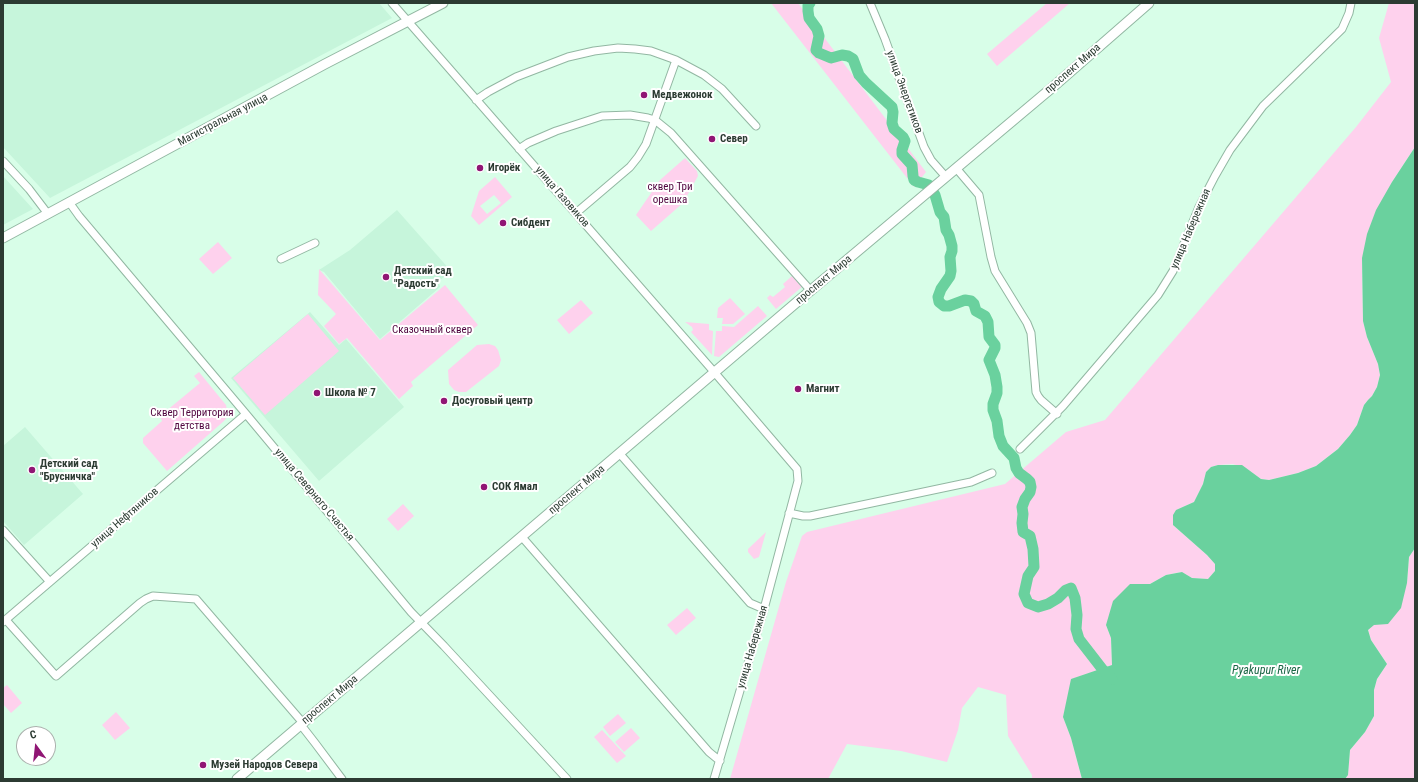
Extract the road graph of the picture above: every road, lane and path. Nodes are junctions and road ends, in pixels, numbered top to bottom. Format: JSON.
{"nodes":[{"id":1,"x":392,"y":3,"type":"edge"},
{"id":2,"x":443,"y":3,"type":"edge"},
{"id":3,"x":870,"y":3,"type":"edge"},
{"id":4,"x":1149,"y":3,"type":"edge"},
{"id":5,"x":1351,"y":3,"type":"edge"},
{"id":6,"x":408,"y":22,"type":"junction"},
{"id":7,"x":676,"y":60,"type":"junction"},
{"id":8,"x":476,"y":100,"type":"junction"},
{"id":9,"x":655,"y":120,"type":"junction"},
{"id":10,"x":756,"y":126,"type":"dead end"},
{"id":11,"x":519,"y":149,"type":"junction"},
{"id":12,"x":3,"y":161,"type":"edge"},
{"id":13,"x":956,"y":168,"type":"junction"},
{"id":14,"x":944,"y":179,"type":"junction"},
{"id":15,"x":69,"y":202,"type":"junction"},
{"id":16,"x":576,"y":213,"type":"junction"},
{"id":17,"x":48,"y":214,"type":"junction"},
{"id":18,"x":3,"y":238,"type":"edge"},
{"id":19,"x":315,"y":243,"type":"dead end"},
{"id":20,"x":280,"y":259,"type":"dead end"},
{"id":21,"x":811,"y":291,"type":"junction"},
{"id":22,"x":715,"y":373,"type":"junction"},
{"id":23,"x":246,"y":414,"type":"junction"},
{"id":24,"x":1056,"y":414,"type":"junction"},
{"id":25,"x":1020,"y":449,"type":"dead end"},
{"id":26,"x":620,"y":454,"type":"junction"},
{"id":27,"x":992,"y":473,"type":"dead end"},
{"id":28,"x":789,"y":514,"type":"junction"},
{"id":29,"x":3,"y":530,"type":"edge"},
{"id":30,"x":522,"y":537,"type":"junction"},
{"id":31,"x":50,"y":582,"type":"junction"},
{"id":32,"x":764,"y":609,"type":"junction"},
{"id":33,"x":5,"y":621,"type":"edge"},
{"id":34,"x":422,"y":622,"type":"junction"},
{"id":35,"x":302,"y":724,"type":"junction"},
{"id":36,"x":720,"y":761,"type":"junction"},
{"id":37,"x":237,"y":779,"type":"edge"},
{"id":38,"x":342,"y":779,"type":"edge"},
{"id":39,"x":567,"y":779,"type":"edge"},
{"id":40,"x":714,"y":779,"type":"edge"}],
"edges":[{"from":1,"to":6,"type":"street","name":"улица Газовиков"},
{"from":2,"to":6,"type":"main road","name":"Магистральная улица"},
{"from":3,"to":14,"type":"street","name":"улица Энергетиков"},
{"from":4,"to":13,"type":"main road","name":"проспект Мира"},
{"from":5,"to":24,"type":"street","name":"улица Набережная"},
{"from":6,"to":8,"type":"street","name":"улица Газовиков"},
{"from":6,"to":15,"type":"main road","name":"Магистральная улица"},
{"from":7,"to":8,"type":"street"},
{"from":7,"to":9,"type":"street"},
{"from":7,"to":10,"type":"street"},
{"from":8,"to":11,"type":"street","name":"улица Газовиков"},
{"from":9,"to":11,"type":"street"},
{"from":9,"to":16,"type":"street"},
{"from":9,"to":21,"type":"street"},
{"from":11,"to":16,"type":"street","name":"улица Газовиков"},
{"from":12,"to":17,"type":"street"},
{"from":13,"to":14,"type":"main road","name":"проспект Мира"},
{"from":13,"to":24,"type":"street"},
{"from":14,"to":21,"type":"main road","name":"проспект Мира"},
{"from":15,"to":17,"type":"main road","name":"Магистральная улица"},
{"from":15,"to":23,"type":"street","name":"улица Северного Счастья"},
{"from":16,"to":22,"type":"street","name":"улица Газовиков"},
{"from":17,"to":18,"type":"main road","name":"Магистральная улица"},
{"from":19,"to":20,"type":"street"},
{"from":21,"to":22,"type":"main road","name":"проспект Мира"},
{"from":22,"to":26,"type":"main road","name":"проспект Мира"},
{"from":22,"to":28,"type":"street","name":"улица Набережная"},
{"from":23,"to":31,"type":"street","name":"улица Нефтяников"},
{"from":23,"to":34,"type":"street","name":"улица Северного Счастья"},
{"from":24,"to":25,"type":"street","name":"улица Набережная"},
{"from":26,"to":30,"type":"main road","name":"проспект Мира"},
{"from":26,"to":32,"type":"street"},
{"from":27,"to":28,"type":"street"},
{"from":28,"to":32,"type":"street","name":"улица Набережная"},
{"from":29,"to":31,"type":"street"},
{"from":30,"to":34,"type":"main road","name":"проспект Мира"},
{"from":30,"to":36,"type":"street"},
{"from":31,"to":33,"type":"street","name":"улица Нефтяников"},
{"from":32,"to":36,"type":"street","name":"улица Набережная"},
{"from":33,"to":35,"type":"street"},
{"from":34,"to":35,"type":"main road","name":"проспект Мира"},
{"from":34,"to":39,"type":"street","name":"улица Северного Счастья"},
{"from":35,"to":37,"type":"main road","name":"проспект Мира"},
{"from":35,"to":38,"type":"street"},
{"from":36,"to":40,"type":"street","name":"улица Набережная"}]}
